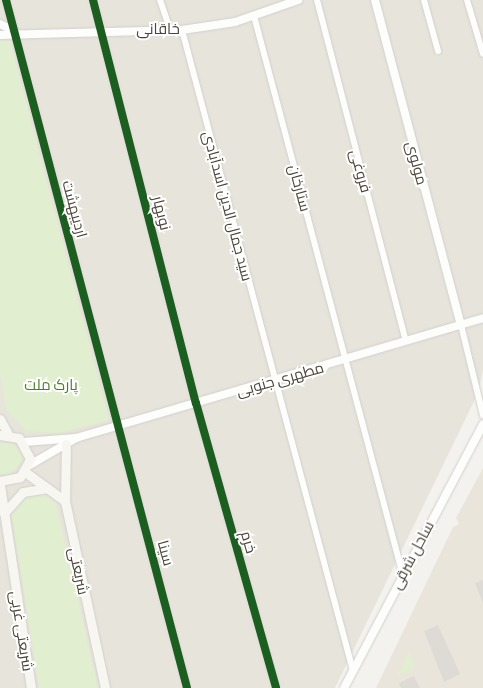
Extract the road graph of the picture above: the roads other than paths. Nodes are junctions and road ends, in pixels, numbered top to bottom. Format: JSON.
{"nodes":[{"id":1,"x":6,"y":0,"type":"edge"},
{"id":2,"x":93,"y":0,"type":"edge"},
{"id":3,"x":160,"y":0,"type":"edge"},
{"id":4,"x":297,"y":0,"type":"edge"},
{"id":5,"x":317,"y":0,"type":"edge"},
{"id":6,"x":375,"y":0,"type":"edge"},
{"id":7,"x":424,"y":0,"type":"edge"},
{"id":8,"x":467,"y":0,"type":"edge"},
{"id":9,"x":254,"y":16,"type":"junction"},
{"id":10,"x":0,"y":24,"type":"edge"},
{"id":11,"x":170,"y":29,"type":"junction"},
{"id":12,"x":100,"y":30,"type":"junction"},
{"id":13,"x":182,"y":30,"type":"junction"},
{"id":14,"x":14,"y":31,"type":"junction"},
{"id":15,"x":0,"y":35,"type":"edge"},
{"id":16,"x":438,"y":51,"type":"dead end"},
{"id":17,"x":483,"y":54,"type":"edge"},
{"id":18,"x":483,"y":318,"type":"edge"},
{"id":19,"x":461,"y":325,"type":"junction"},
{"id":20,"x":406,"y":341,"type":"junction"},
{"id":21,"x":347,"y":360,"type":"junction"},
{"id":22,"x":274,"y":381,"type":"junction"},
{"id":23,"x":196,"y":403,"type":"junction"},
{"id":24,"x":483,"y":415,"type":"edge"},
{"id":25,"x":0,"y":420,"type":"edge"},
{"id":26,"x":483,"y":424,"type":"edge"},
{"id":27,"x":118,"y":425,"type":"junction"},
{"id":28,"x":4,"y":435,"type":"edge"},
{"id":29,"x":76,"y":438,"type":"junction"},
{"id":30,"x":24,"y":442,"type":"junction"},
{"id":31,"x":66,"y":444,"type":"junction"},
{"id":32,"x":27,"y":469,"type":"junction"},
{"id":33,"x":0,"y":481,"type":"edge"},
{"id":34,"x":0,"y":486,"type":"edge"},
{"id":35,"x":48,"y":488,"type":"junction"},
{"id":36,"x":65,"y":501,"type":"junction"},
{"id":37,"x":4,"y":513,"type":"junction"},
{"id":38,"x":402,"y":572,"type":"junction"},
{"id":39,"x":353,"y":670,"type":"junction"},
{"id":40,"x":31,"y":688,"type":"edge"},
{"id":41,"x":105,"y":688,"type":"edge"},
{"id":42,"x":187,"y":688,"type":"edge"},
{"id":43,"x":276,"y":688,"type":"edge"},
{"id":44,"x":344,"y":688,"type":"edge"}],
"edges":[{"from":1,"to":14,"type":"street","name":"اردیبهشت"},
{"from":2,"to":12,"type":"street","name":"نوبهار"},
{"from":3,"to":11,"type":"street"},
{"from":4,"to":9,"type":"street","name":"خاقانی"},
{"from":5,"to":20,"type":"street","name":"فروغی"},
{"from":6,"to":19,"type":"street","name":"مولوی"},
{"from":7,"to":16,"type":"street"},
{"from":8,"to":17,"type":"street"},
{"from":9,"to":13,"type":"street","name":"خاقانی"},
{"from":9,"to":21,"type":"street","name":"ستارخان"},
{"from":10,"to":14,"type":"street","name":"خاقانی"},
{"from":11,"to":12,"type":"street","name":"خاقانی"},
{"from":11,"to":13,"type":"street","name":"خاقانی"},
{"from":12,"to":14,"type":"street","name":"خاقانی"},
{"from":12,"to":23,"type":"street","name":"نوبهار"},
{"from":13,"to":22,"type":"street","name":"سید جمال الدین اسدآبادی"},
{"from":14,"to":15,"type":"street","name":"خاقانی"},
{"from":14,"to":27,"type":"street","name":"اردیبهشت"},
{"from":18,"to":19,"type":"street","name":"مطهری جنوبی"},
{"from":19,"to":20,"type":"street","name":"مطهری جنوبی"},
{"from":19,"to":24,"type":"street"},
{"from":20,"to":21,"type":"street","name":"مطهری جنوبی"},
{"from":21,"to":22,"type":"street","name":"مطهری جنوبی"},
{"from":21,"to":38,"type":"street","name":"ستارخان"},
{"from":22,"to":23,"type":"street","name":"مطهری جنوبی"},
{"from":22,"to":39,"type":"street","name":"سید جمال الدین اسدآبادی"},
{"from":23,"to":27,"type":"street","name":"مطهری جنوبی"},
{"from":23,"to":43,"type":"street","name":"خرم"},
{"from":25,"to":28,"type":"main road"},
{"from":26,"to":38,"type":"street","name":"ساحل شرقی"},
{"from":27,"to":29,"type":"street","name":"مطهری جنوبی"},
{"from":27,"to":42,"type":"street","name":"سینا"},
{"from":28,"to":30,"type":"main road"},
{"from":29,"to":30,"type":"street"},
{"from":29,"to":31,"type":"street"},
{"from":30,"to":32,"type":"main road"},
{"from":31,"to":32,"type":"street"},
{"from":31,"to":36,"type":"main road","name":"شریعتی"},
{"from":32,"to":33,"type":"main road"},
{"from":32,"to":35,"type":"main road"},
{"from":34,"to":37,"type":"main road","name":"شریعتی غربی"},
{"from":35,"to":36,"type":"main road"},
{"from":35,"to":37,"type":"main road"},
{"from":36,"to":41,"type":"main road","name":"شریعتی"},
{"from":37,"to":40,"type":"main road","name":"شریعتی غربی"},
{"from":38,"to":39,"type":"street","name":"ساحل شرقی"},
{"from":39,"to":44,"type":"street","name":"ساحل شرقی"}]}
